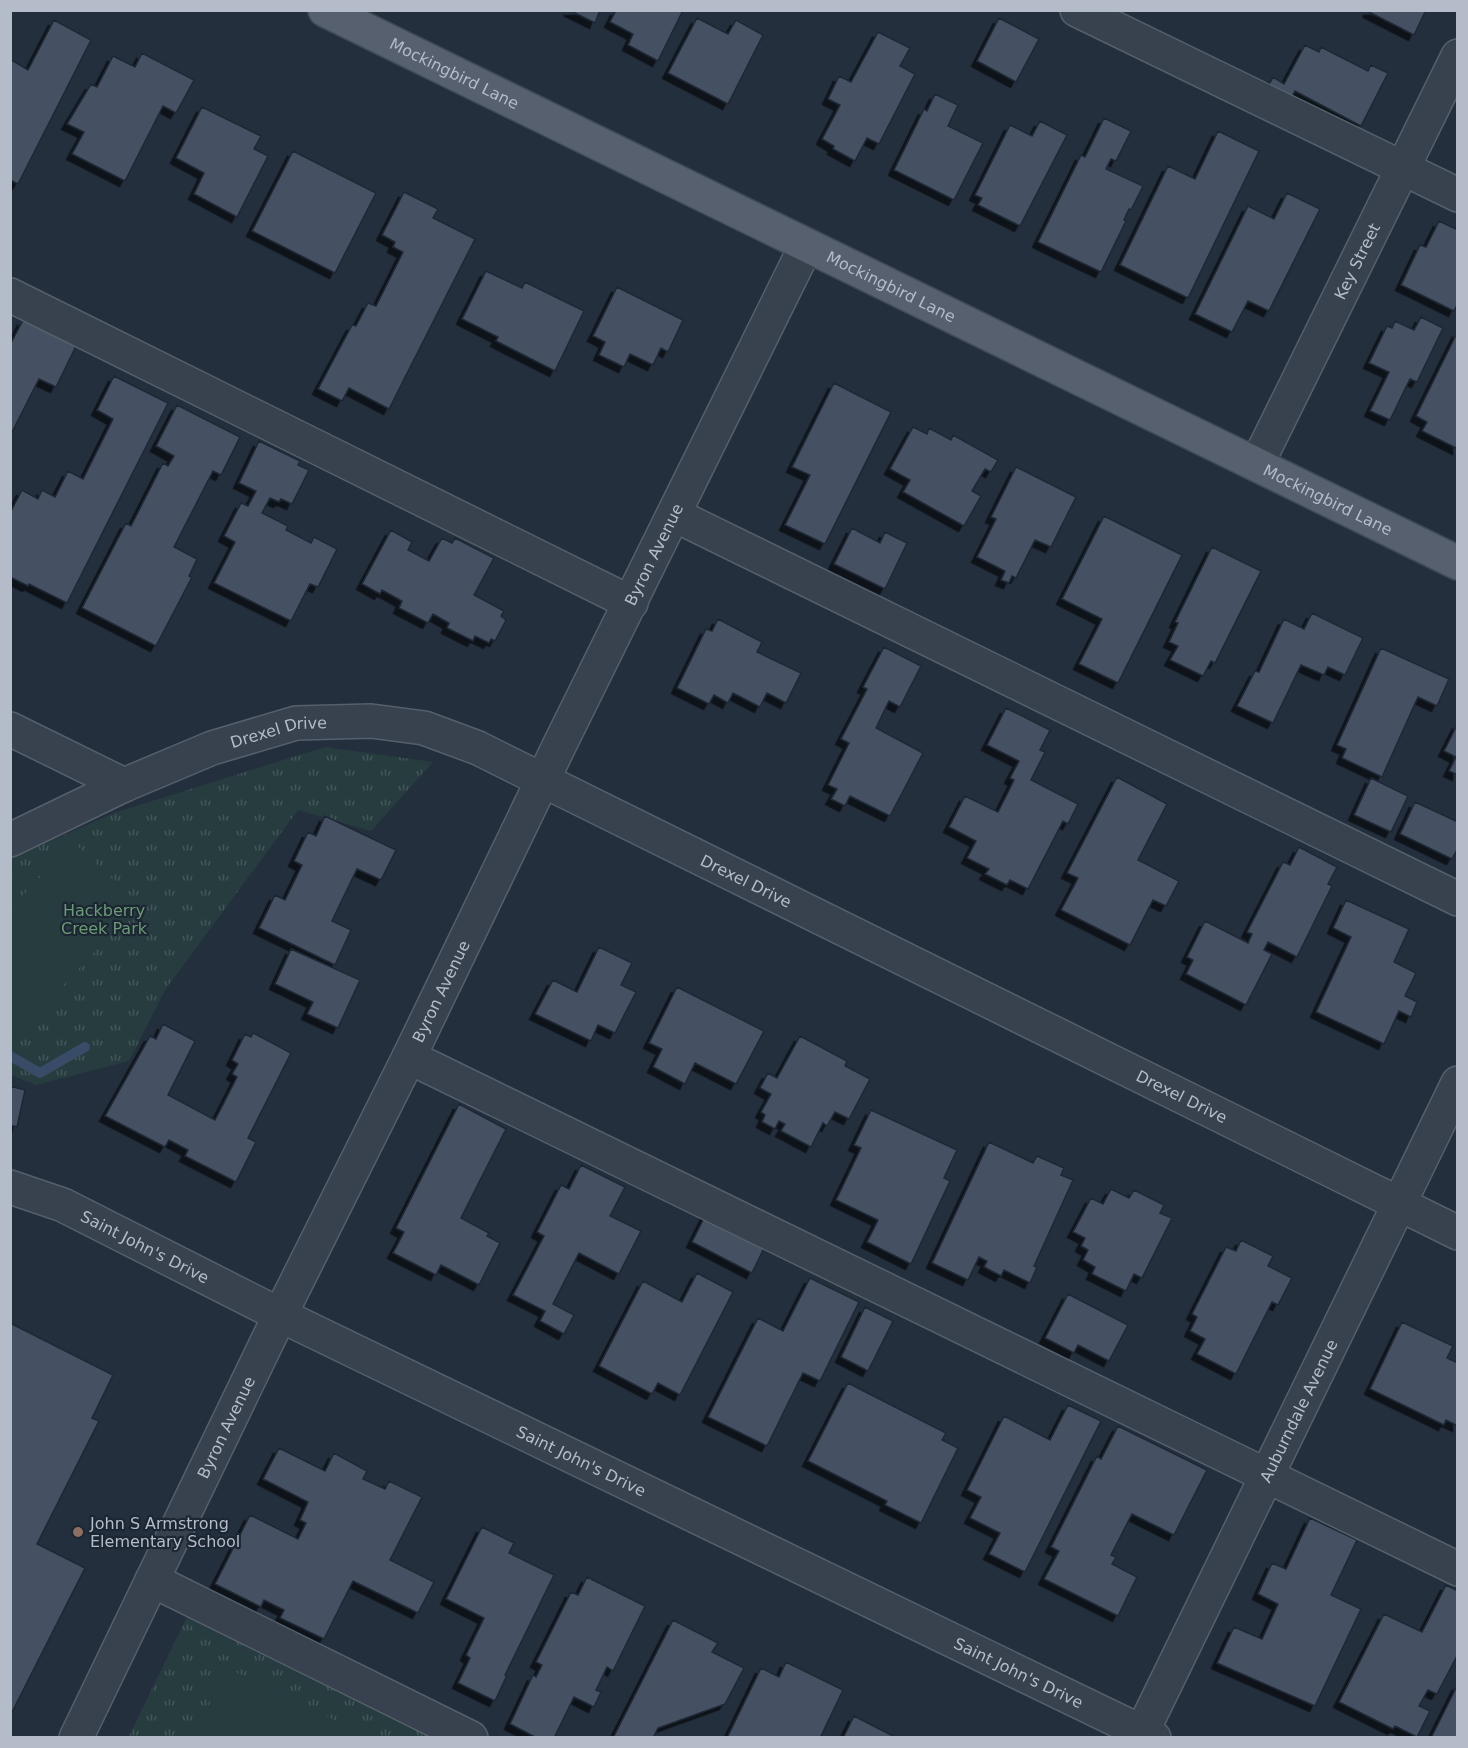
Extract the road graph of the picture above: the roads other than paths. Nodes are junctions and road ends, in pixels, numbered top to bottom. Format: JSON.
{"nodes":[{"id":1,"x":325,"y":10,"type":"edge"},
{"id":2,"x":1077,"y":10,"type":"edge"},
{"id":3,"x":363,"y":19,"type":"edge"},
{"id":4,"x":1458,"y":56,"type":"edge"},
{"id":5,"x":1403,"y":168,"type":"junction"},
{"id":6,"x":1458,"y":195,"type":"edge"},
{"id":7,"x":806,"y":246,"type":"junction"},
{"id":8,"x":10,"y":296,"type":"edge"},
{"id":9,"x":1257,"y":464,"type":"junction"},
{"id":10,"x":675,"y":515,"type":"junction"},
{"id":11,"x":1458,"y":563,"type":"edge"},
{"id":12,"x":631,"y":603,"type":"junction"},
{"id":13,"x":10,"y":729,"type":"edge"},
{"id":14,"x":543,"y":781,"type":"junction"},
{"id":15,"x":124,"y":784,"type":"junction"},
{"id":16,"x":10,"y":840,"type":"edge"},
{"id":17,"x":1458,"y":899,"type":"edge"},
{"id":18,"x":409,"y":1057,"type":"junction"},
{"id":19,"x":1458,"y":1083,"type":"edge"},
{"id":20,"x":10,"y":1187,"type":"edge"},
{"id":21,"x":1399,"y":1205,"type":"junction"},
{"id":22,"x":1458,"y":1233,"type":"edge"},
{"id":23,"x":280,"y":1315,"type":"junction"},
{"id":24,"x":1266,"y":1476,"type":"junction"},
{"id":25,"x":1458,"y":1569,"type":"edge"},
{"id":26,"x":152,"y":1580,"type":"junction"},
{"id":27,"x":1145,"y":1736,"type":"edge"},
{"id":28,"x":76,"y":1737,"type":"edge"},
{"id":29,"x":471,"y":1737,"type":"edge"}],
"edges":[{"from":1,"to":3,"type":"main road","name":"Mockingbird Lane"},
{"from":2,"to":5,"type":"street"},
{"from":3,"to":7,"type":"main road","name":"Mockingbird Lane"},
{"from":4,"to":5,"type":"street","name":"Key Street"},
{"from":5,"to":6,"type":"street"},
{"from":5,"to":9,"type":"street","name":"Key Street"},
{"from":7,"to":9,"type":"main road","name":"Mockingbird Lane"},
{"from":7,"to":10,"type":"street","name":"Byron Avenue"},
{"from":8,"to":12,"type":"street"},
{"from":9,"to":11,"type":"main road","name":"Mockingbird Lane"},
{"from":10,"to":12,"type":"street","name":"Byron Avenue"},
{"from":10,"to":17,"type":"street"},
{"from":12,"to":14,"type":"street","name":"Byron Avenue"},
{"from":13,"to":15,"type":"street"},
{"from":14,"to":15,"type":"street","name":"Drexel Drive"},
{"from":14,"to":18,"type":"street","name":"Byron Avenue"},
{"from":14,"to":21,"type":"street","name":"Drexel Drive"},
{"from":15,"to":16,"type":"street","name":"Drexel Drive"},
{"from":18,"to":23,"type":"street","name":"Byron Avenue"},
{"from":18,"to":24,"type":"street"},
{"from":19,"to":21,"type":"street","name":"Auburndale Avenue"},
{"from":20,"to":23,"type":"street","name":"Saint John's Drive"},
{"from":21,"to":22,"type":"street","name":"Drexel Drive"},
{"from":21,"to":24,"type":"street","name":"Auburndale Avenue"},
{"from":23,"to":26,"type":"street","name":"Byron Avenue"},
{"from":23,"to":27,"type":"street","name":"Saint John's Drive"},
{"from":24,"to":25,"type":"street"},
{"from":24,"to":27,"type":"street","name":"Auburndale Avenue"},
{"from":26,"to":28,"type":"street","name":"Byron Avenue"},
{"from":26,"to":29,"type":"street"}]}
